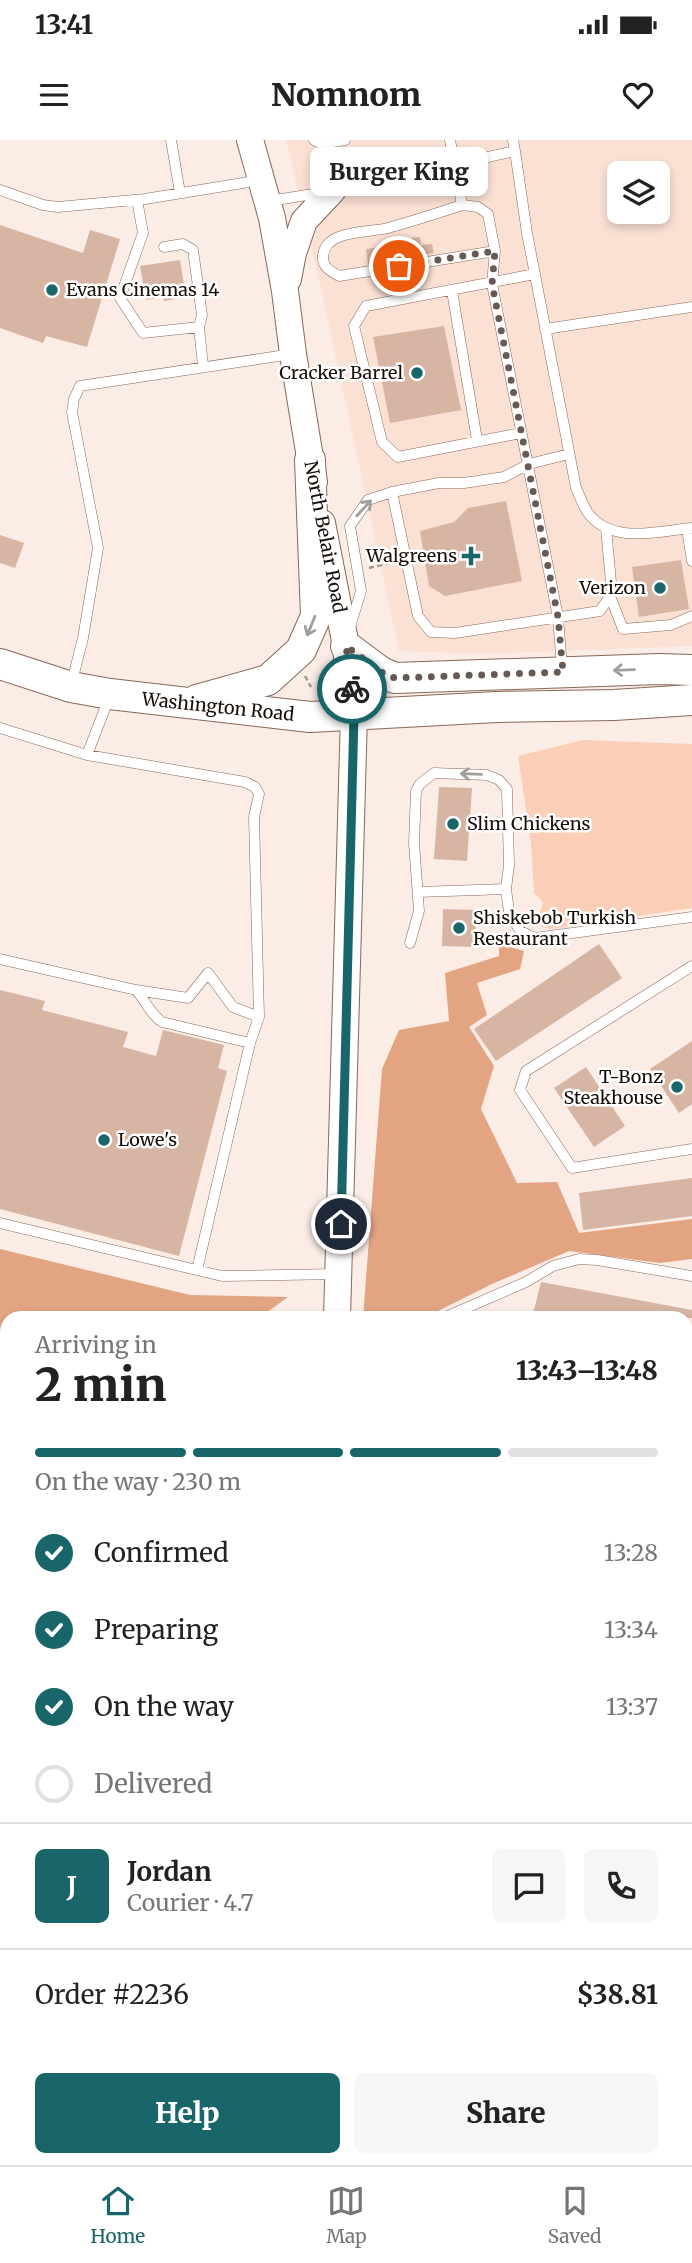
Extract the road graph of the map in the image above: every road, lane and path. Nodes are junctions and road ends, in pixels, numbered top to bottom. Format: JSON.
{"nodes":[{"id":1,"x":171,"y":140,"type":"edge"},
{"id":2,"x":250,"y":140,"type":"edge"},
{"id":3,"x":314,"y":140,"type":"edge"},
{"id":4,"x":345,"y":140,"type":"edge"},
{"id":5,"x":450,"y":140,"type":"edge"},
{"id":6,"x":514,"y":145,"type":"edge"},
{"id":7,"x":454,"y":166,"type":"junction"},
{"id":8,"x":0,"y":190,"type":"edge"},
{"id":9,"x":265,"y":190,"type":"junction"},
{"id":10,"x":332,"y":191,"type":"junction"},
{"id":11,"x":180,"y":193,"type":"junction"},
{"id":12,"x":137,"y":200,"type":"junction"},
{"id":13,"x":462,"y":205,"type":"junction"},
{"id":14,"x":164,"y":247,"type":"dead end"},
{"id":15,"x":495,"y":251,"type":"junction"},
{"id":16,"x":535,"y":274,"type":"junction"},
{"id":17,"x":492,"y":284,"type":"junction"},
{"id":18,"x":285,"y":291,"type":"junction"},
{"id":19,"x":452,"y":291,"type":"junction"},
{"id":20,"x":692,"y":307,"type":"edge"},
{"id":21,"x":199,"y":327,"type":"junction"},
{"id":22,"x":545,"y":329,"type":"junction"},
{"id":23,"x":293,"y":354,"type":"junction"},
{"id":24,"x":203,"y":366,"type":"junction"},
{"id":25,"x":521,"y":433,"type":"junction"},
{"id":26,"x":477,"y":440,"type":"junction"},
{"id":27,"x":569,"y":454,"type":"junction"},
{"id":28,"x":310,"y":460,"type":"junction"},
{"id":29,"x":529,"y":464,"type":"junction"},
{"id":30,"x":392,"y":492,"type":"junction"},
{"id":31,"x":606,"y":528,"type":"junction"},
{"id":32,"x":690,"y":528,"type":"edge"},
{"id":33,"x":406,"y":559,"type":"junction"},
{"id":34,"x":692,"y":561,"type":"edge"},
{"id":35,"x":366,"y":569,"type":"dead end"},
{"id":36,"x":610,"y":596,"type":"junction"},
{"id":37,"x":692,"y":616,"type":"edge"},
{"id":38,"x":558,"y":617,"type":"junction"},
{"id":39,"x":345,"y":644,"type":"junction"},
{"id":40,"x":0,"y":664,"type":"edge"},
{"id":41,"x":692,"y":670,"type":"edge"},
{"id":42,"x":563,"y":672,"type":"junction"},
{"id":43,"x":305,"y":676,"type":"dead end"},
{"id":44,"x":71,"y":687,"type":"junction"},
{"id":45,"x":311,"y":687,"type":"dead end"},
{"id":46,"x":110,"y":694,"type":"junction"},
{"id":47,"x":692,"y":700,"type":"edge"},
{"id":48,"x":182,"y":704,"type":"junction"},
{"id":49,"x":354,"y":714,"type":"junction"},
{"id":50,"x":0,"y":728,"type":"edge"},
{"id":51,"x":87,"y":755,"type":"junction"},
{"id":52,"x":506,"y":889,"type":"junction"},
{"id":53,"x":418,"y":892,"type":"junction"},
{"id":54,"x":692,"y":917,"type":"edge"},
{"id":55,"x":410,"y":943,"type":"dead end"},
{"id":56,"x":0,"y":959,"type":"edge"},
{"id":57,"x":692,"y":966,"type":"edge"},
{"id":58,"x":136,"y":990,"type":"junction"},
{"id":59,"x":259,"y":1017,"type":"junction"},
{"id":60,"x":250,"y":1043,"type":"junction"},
{"id":61,"x":692,"y":1149,"type":"edge"},
{"id":62,"x":0,"y":1223,"type":"edge"},
{"id":63,"x":197,"y":1270,"type":"junction"},
{"id":64,"x":339,"y":1274,"type":"junction"},
{"id":65,"x":692,"y":1276,"type":"edge"},
{"id":66,"x":337,"y":1311,"type":"edge"},
{"id":67,"x":459,"y":1311,"type":"edge"}],
"edges":[{"from":1,"to":11,"type":"lane"},
{"from":2,"to":9,"type":"main road","name":"North Belair Road"},
{"from":3,"to":4,"type":"lane"},
{"from":5,"to":7,"type":"lane"},
{"from":6,"to":7,"type":"lane"},
{"from":6,"to":16,"type":"lane"},
{"from":7,"to":10,"type":"lane"},
{"from":7,"to":13,"type":"lane"},
{"from":8,"to":12,"type":"lane"},
{"from":9,"to":10,"type":"lane"},
{"from":9,"to":11,"type":"lane"},
{"from":9,"to":18,"type":"main road","name":"North Belair Road"},
{"from":10,"to":18,"type":"main road"},
{"from":11,"to":12,"type":"lane"},
{"from":12,"to":21,"type":"lane"},
{"from":13,"to":15,"type":"lane"},
{"from":13,"to":15,"type":"lane"},
{"from":14,"to":21,"type":"lane"},
{"from":15,"to":17,"type":"lane"},
{"from":16,"to":17,"type":"lane"},
{"from":16,"to":22,"type":"lane"},
{"from":17,"to":19,"type":"lane"},
{"from":17,"to":25,"type":"lane"},
{"from":18,"to":23,"type":"main road","name":"North Belair Road"},
{"from":19,"to":26,"type":"lane"},
{"from":19,"to":26,"type":"lane"},
{"from":20,"to":22,"type":"lane"},
{"from":21,"to":24,"type":"lane"},
{"from":22,"to":27,"type":"lane"},
{"from":23,"to":24,"type":"lane"},
{"from":23,"to":28,"type":"main road","name":"North Belair Road"},
{"from":24,"to":44,"type":"lane"},
{"from":25,"to":26,"type":"lane"},
{"from":25,"to":29,"type":"lane"},
{"from":27,"to":29,"type":"lane"},
{"from":27,"to":31,"type":"lane"},
{"from":28,"to":39,"type":"main road","name":"North Belair Road"},
{"from":28,"to":48,"type":"main road","one_way":true},
{"from":29,"to":30,"type":"lane"},
{"from":29,"to":38,"type":"lane"},
{"from":30,"to":33,"type":"lane"},
{"from":39,"to":30,"type":"lane","one_way":true},
{"from":31,"to":32,"type":"lane"},
{"from":31,"to":36,"type":"lane"},
{"from":32,"to":34,"type":"lane"},
{"from":33,"to":35,"type":"path"},
{"from":33,"to":38,"type":"lane"},
{"from":36,"to":37,"type":"lane"},
{"from":36,"to":38,"type":"lane"},
{"from":38,"to":42,"type":"lane"},
{"from":39,"to":42,"type":"main road"},
{"from":39,"to":49,"type":"main road","name":"North Belair Road"},
{"from":40,"to":44,"type":"main road","name":"Washington Road"},
{"from":41,"to":42,"type":"main road","one_way":true},
{"from":43,"to":45,"type":"path"},
{"from":44,"to":46,"type":"main road","name":"Washington Road"},
{"from":46,"to":48,"type":"main road","name":"Washington Road"},
{"from":46,"to":51,"type":"lane"},
{"from":47,"to":49,"type":"main road","name":"Washington Road"},
{"from":48,"to":49,"type":"main road","name":"Washington Road"},
{"from":49,"to":64,"type":"main road","name":"North Belair Road"},
{"from":50,"to":51,"type":"lane"},
{"from":51,"to":59,"type":"lane"},
{"from":52,"to":53,"type":"lane"},
{"from":52,"to":53,"type":"lane","one_way":true},
{"from":52,"to":54,"type":"lane"},
{"from":53,"to":55,"type":"lane"},
{"from":56,"to":58,"type":"lane"},
{"from":57,"to":61,"type":"lane"},
{"from":58,"to":59,"type":"lane"},
{"from":58,"to":60,"type":"lane"},
{"from":59,"to":60,"type":"lane"},
{"from":60,"to":63,"type":"lane"},
{"from":62,"to":63,"type":"lane"},
{"from":63,"to":64,"type":"lane"},
{"from":64,"to":66,"type":"main road","name":"North Belair Road"},
{"from":65,"to":67,"type":"lane"}]}
